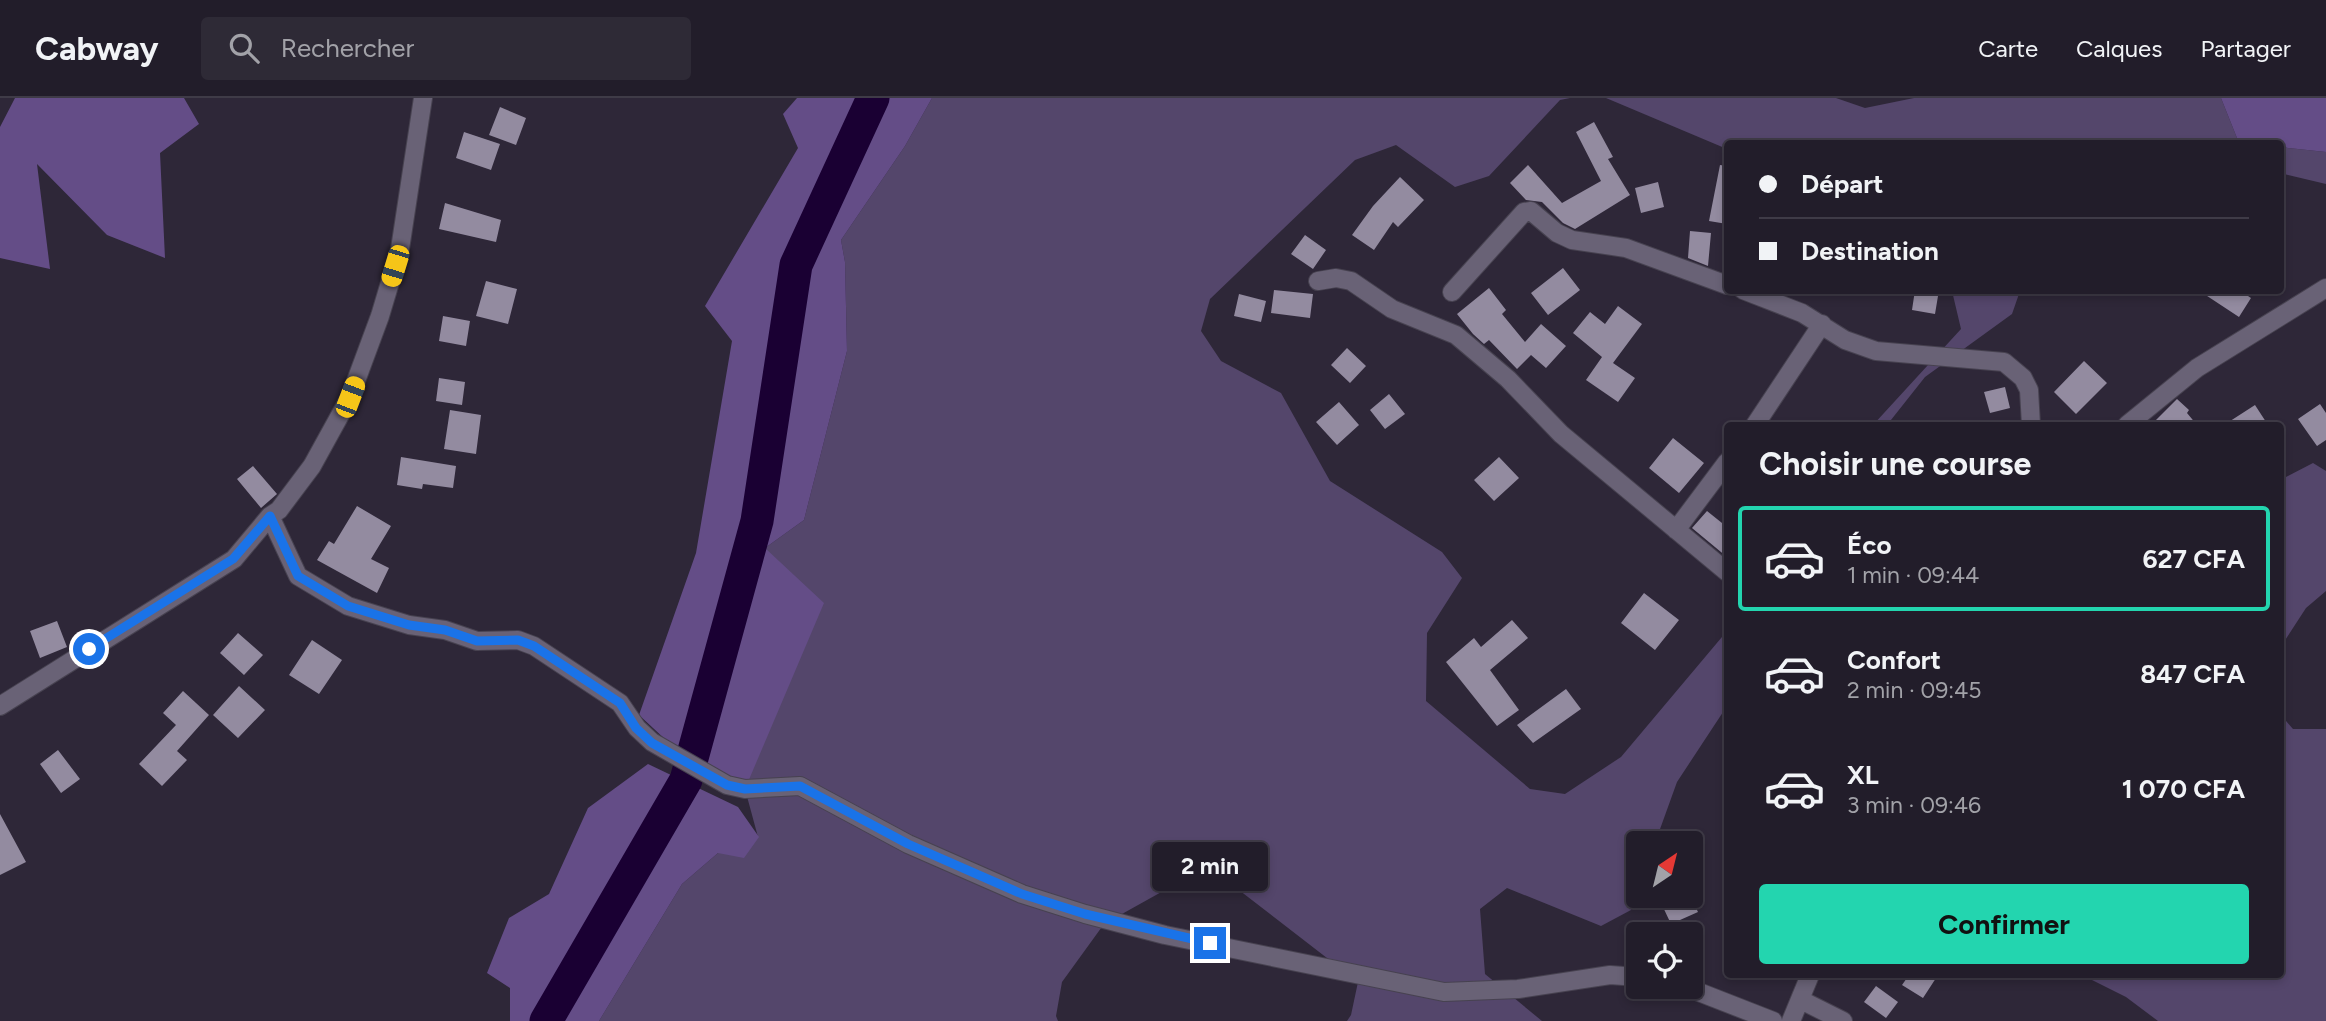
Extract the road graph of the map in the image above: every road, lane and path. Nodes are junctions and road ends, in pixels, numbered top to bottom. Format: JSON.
{"nodes":[{"id":1,"x":423,"y":98,"type":"edge"},
{"id":2,"x":1318,"y":281,"type":"dead end"},
{"id":3,"x":1724,"y":284,"type":"edge"},
{"id":4,"x":2326,"y":288,"type":"edge"},
{"id":5,"x":1452,"y":292,"type":"dead end"},
{"id":6,"x":1752,"y":294,"type":"edge"},
{"id":7,"x":1822,"y":324,"type":"junction"},
{"id":8,"x":1757,"y":422,"type":"edge"},
{"id":9,"x":2031,"y":422,"type":"edge"},
{"id":10,"x":2131,"y":422,"type":"edge"},
{"id":11,"x":1724,"y":466,"type":"edge"},
{"id":12,"x":270,"y":516,"type":"junction"},
{"id":13,"x":1676,"y":530,"type":"junction"},
{"id":14,"x":1724,"y":570,"type":"edge"},
{"id":15,"x":0,"y":706,"type":"edge"},
{"id":16,"x":1626,"y":976,"type":"edge"},
{"id":17,"x":1809,"y":978,"type":"edge"},
{"id":18,"x":1703,"y":994,"type":"edge"},
{"id":19,"x":1801,"y":1000,"type":"junction"},
{"id":20,"x":1773,"y":1021,"type":"edge"},
{"id":21,"x":1791,"y":1021,"type":"edge"},
{"id":22,"x":1843,"y":1021,"type":"edge"}],
"edges":[{"from":1,"to":12,"type":"street"},
{"from":2,"to":13,"type":"street"},
{"from":3,"to":5,"type":"street"},
{"from":4,"to":10,"type":"street"},
{"from":6,"to":7,"type":"street"},
{"from":7,"to":8,"type":"street"},
{"from":7,"to":9,"type":"street"},
{"from":11,"to":13,"type":"street"},
{"from":12,"to":15,"type":"street"},
{"from":12,"to":16,"type":"street"},
{"from":13,"to":14,"type":"street"},
{"from":17,"to":19,"type":"street"},
{"from":18,"to":20,"type":"street"},
{"from":19,"to":21,"type":"street"},
{"from":19,"to":22,"type":"street"}]}
